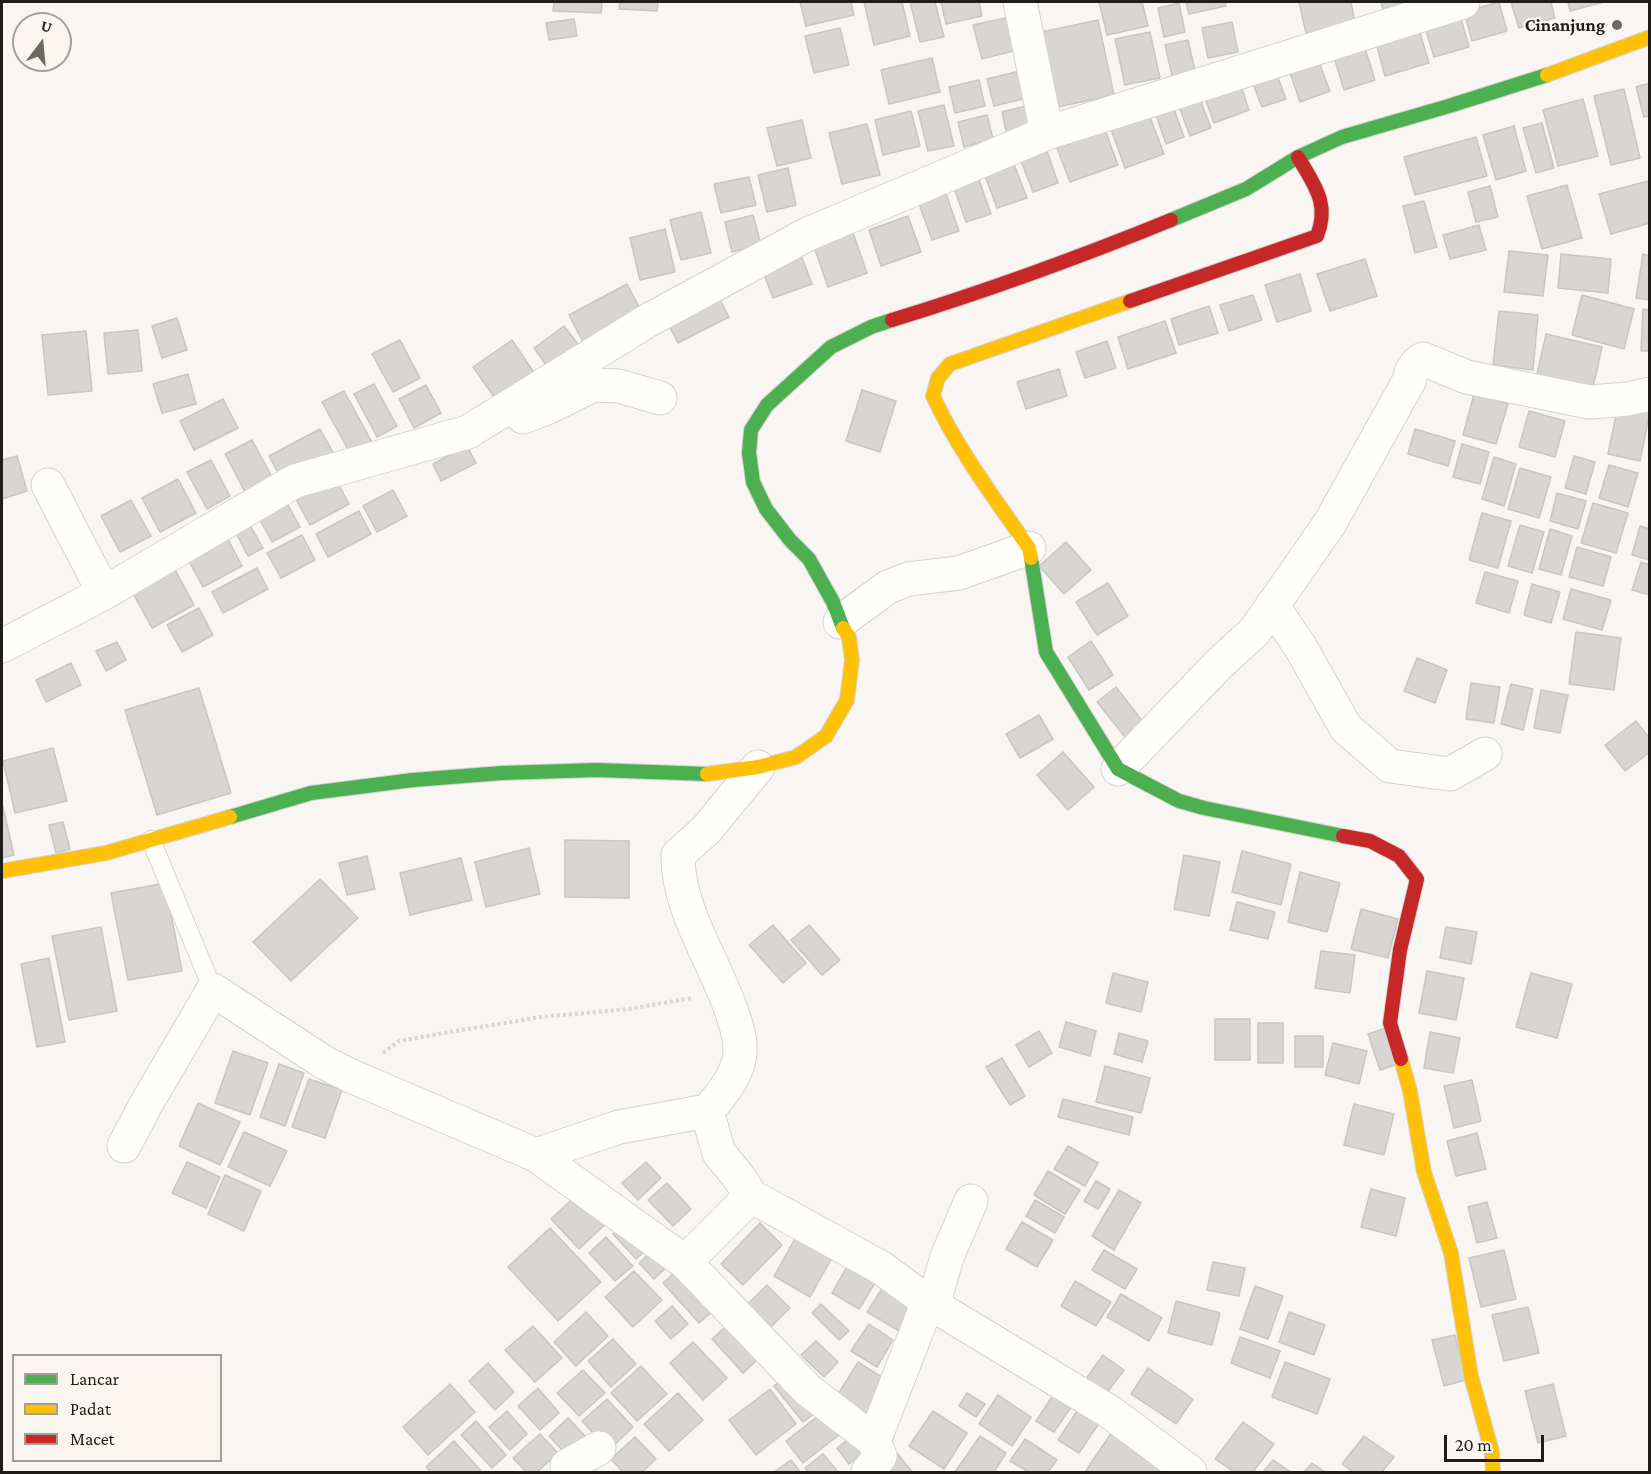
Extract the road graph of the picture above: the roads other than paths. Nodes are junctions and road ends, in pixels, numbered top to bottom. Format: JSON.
{"nodes":[{"id":1,"x":1020,"y":2,"type":"edge"},
{"id":2,"x":1463,"y":2,"type":"edge"},
{"id":3,"x":1650,"y":37,"type":"edge"},
{"id":4,"x":1047,"y":133,"type":"junction"},
{"id":5,"x":1298,"y":157,"type":"junction"},
{"id":6,"x":1650,"y":394,"type":"edge"},
{"id":7,"x":660,"y":398,"type":"dead end"},
{"id":8,"x":468,"y":432,"type":"junction"},
{"id":9,"x":48,"y":485,"type":"dead end"},
{"id":10,"x":1029,"y":548,"type":"junction"},
{"id":11,"x":104,"y":593,"type":"junction"},
{"id":12,"x":1272,"y":606,"type":"junction"},
{"id":13,"x":840,"y":622,"type":"junction"},
{"id":14,"x":2,"y":646,"type":"edge"},
{"id":15,"x":1485,"y":754,"type":"dead end"},
{"id":16,"x":758,"y":767,"type":"junction"},
{"id":17,"x":1118,"y":769,"type":"junction"},
{"id":18,"x":151,"y":840,"type":"junction"},
{"id":19,"x":2,"y":871,"type":"edge"},
{"id":20,"x":213,"y":990,"type":"junction"},
{"id":21,"x":707,"y":1111,"type":"junction"},
{"id":22,"x":124,"y":1146,"type":"dead end"},
{"id":23,"x":536,"y":1155,"type":"junction"},
{"id":24,"x":751,"y":1196,"type":"junction"},
{"id":25,"x":971,"y":1201,"type":"dead end"},
{"id":26,"x":685,"y":1262,"type":"junction"},
{"id":27,"x":930,"y":1304,"type":"junction"},
{"id":28,"x":874,"y":1441,"type":"junction"},
{"id":29,"x":598,"y":1448,"type":"dead end"},
{"id":30,"x":566,"y":1470,"type":"edge"},
{"id":31,"x":868,"y":1473,"type":"edge"},
{"id":32,"x":1190,"y":1473,"type":"edge"},
{"id":33,"x":1493,"y":1473,"type":"edge"}],
"edges":[{"from":1,"to":4,"type":"street"},
{"from":2,"to":4,"type":"street"},
{"from":3,"to":5,"type":"main road"},
{"from":4,"to":8,"type":"street"},
{"from":5,"to":10,"type":"main road"},
{"from":5,"to":13,"type":"main road"},
{"from":6,"to":12,"type":"street"},
{"from":7,"to":8,"type":"street"},
{"from":8,"to":11,"type":"street"},
{"from":9,"to":11,"type":"street"},
{"from":10,"to":13,"type":"street"},
{"from":10,"to":17,"type":"main road"},
{"from":11,"to":14,"type":"street"},
{"from":12,"to":15,"type":"street"},
{"from":12,"to":17,"type":"street"},
{"from":13,"to":16,"type":"main road"},
{"from":16,"to":18,"type":"main road"},
{"from":16,"to":21,"type":"street"},
{"from":17,"to":33,"type":"main road"},
{"from":18,"to":19,"type":"main road"},
{"from":18,"to":20,"type":"lane"},
{"from":20,"to":22,"type":"street"},
{"from":20,"to":23,"type":"street"},
{"from":21,"to":23,"type":"street"},
{"from":21,"to":24,"type":"street"},
{"from":23,"to":26,"type":"street"},
{"from":24,"to":26,"type":"street"},
{"from":24,"to":27,"type":"street"},
{"from":25,"to":27,"type":"street"},
{"from":26,"to":28,"type":"street"},
{"from":27,"to":28,"type":"street"},
{"from":27,"to":32,"type":"street"},
{"from":28,"to":31,"type":"street"},
{"from":29,"to":30,"type":"street"}]}
